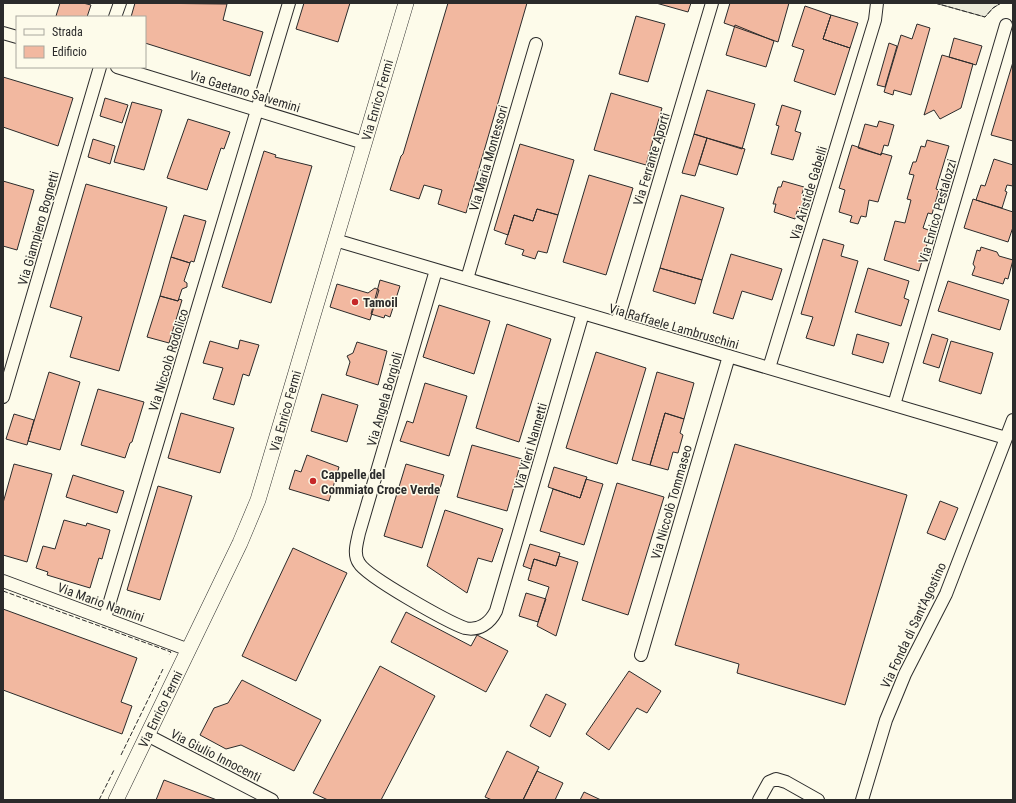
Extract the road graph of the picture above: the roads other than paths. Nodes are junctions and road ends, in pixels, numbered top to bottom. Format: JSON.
{"nodes":[{"id":1,"x":120,"y":3,"type":"edge"},
{"id":2,"x":289,"y":3,"type":"edge"},
{"id":3,"x":406,"y":3,"type":"edge"},
{"id":4,"x":712,"y":3,"type":"edge"},
{"id":5,"x":877,"y":3,"type":"edge"},
{"id":6,"x":115,"y":16,"type":"edge"},
{"id":7,"x":1006,"y":25,"type":"dead end"},
{"id":8,"x":3,"y":33,"type":"edge"},
{"id":9,"x":16,"y":37,"type":"edge"},
{"id":10,"x":536,"y":44,"type":"dead end"},
{"id":11,"x":100,"y":68,"type":"edge"},
{"id":12,"x":120,"y":68,"type":"edge"},
{"id":13,"x":257,"y":110,"type":"junction"},
{"id":14,"x":364,"y":143,"type":"junction"},
{"id":15,"x":335,"y":240,"type":"junction"},
{"id":16,"x":436,"y":270,"type":"junction"},
{"id":17,"x":466,"y":279,"type":"junction"},
{"id":18,"x":582,"y":313,"type":"junction"},
{"id":19,"x":617,"y":323,"type":"junction"},
{"id":20,"x":729,"y":356,"type":"junction"},
{"id":21,"x":769,"y":368,"type":"junction"},
{"id":22,"x":3,"y":397,"type":"edge"},
{"id":23,"x":894,"y":405,"type":"junction"},
{"id":24,"x":1013,"y":420,"type":"edge"},
{"id":25,"x":1006,"y":438,"type":"junction"},
{"id":26,"x":3,"y":581,"type":"edge"},
{"id":27,"x":504,"y":588,"type":"joint"},
{"id":28,"x":105,"y":618,"type":"junction"},
{"id":29,"x":190,"y":650,"type":"junction"},
{"id":30,"x":641,"y":656,"type":"dead end"},
{"id":31,"x":147,"y":735,"type":"junction"},
{"id":32,"x":116,"y":800,"type":"edge"},
{"id":33,"x":272,"y":800,"type":"edge"},
{"id":34,"x":759,"y":800,"type":"edge"},
{"id":35,"x":818,"y":800,"type":"edge"},
{"id":36,"x":862,"y":800,"type":"edge"}],
"edges":[{"from":1,"to":6,"type":"street"},
{"from":2,"to":13,"type":"street","name":"Via Niccolò Rodolico"},
{"from":3,"to":14,"type":"street","name":"Via Enrico Fermi"},
{"from":4,"to":19,"type":"street","name":"Via Ferrante Aporti"},
{"from":5,"to":21,"type":"street","name":"Via Aristide Gabelli"},
{"from":7,"to":23,"type":"street","name":"Via Enrico Pestalozzi"},
{"from":8,"to":9,"type":"street"},
{"from":10,"to":17,"type":"street","name":"Via Maria Montessori"},
{"from":11,"to":22,"type":"street","name":"Via Giampiero Bognetti"},
{"from":12,"to":13,"type":"street","name":"Via Gaetano Salvemini"},
{"from":13,"to":14,"type":"street","name":"Via Gaetano Salvemini"},
{"from":13,"to":28,"type":"street","name":"Via Niccolò Rodolico"},
{"from":14,"to":15,"type":"street","name":"Via Enrico Fermi"},
{"from":15,"to":16,"type":"street","name":"Via Raffaele Lambruschini"},
{"from":15,"to":29,"type":"street","name":"Via Enrico Fermi"},
{"from":16,"to":17,"type":"street","name":"Via Raffaele Lambruschini"},
{"from":16,"to":27,"type":"street","name":"Via Angela Borgioli"},
{"from":17,"to":18,"type":"street","name":"Via Raffaele Lambruschini"},
{"from":18,"to":19,"type":"street","name":"Via Raffaele Lambruschini"},
{"from":18,"to":27,"type":"street","name":"Via Vieri Nannetti"},
{"from":19,"to":20,"type":"street","name":"Via Raffaele Lambruschini"},
{"from":20,"to":21,"type":"street","name":"Via Raffaele Lambruschini"},
{"from":20,"to":30,"type":"street","name":"Via Niccolò Tommaseo"},
{"from":21,"to":23,"type":"street","name":"Via Raffaele Lambruschini"},
{"from":23,"to":25,"type":"street","name":"Via Raffaele Lambruschini"},
{"from":24,"to":25,"type":"street","name":"Via Fonda di Sant'Agostino"},
{"from":25,"to":36,"type":"street","name":"Via Fonda di Sant'Agostino"},
{"from":26,"to":28,"type":"street","name":"Via Mario Nannini"},
{"from":28,"to":29,"type":"street","name":"Via Mario Nannini"},
{"from":29,"to":31,"type":"street","name":"Via Enrico Fermi"},
{"from":31,"to":32,"type":"street","name":"Via Enrico Fermi"},
{"from":31,"to":33,"type":"street","name":"Via Giulio Innocenti"},
{"from":34,"to":35,"type":"street"}]}
